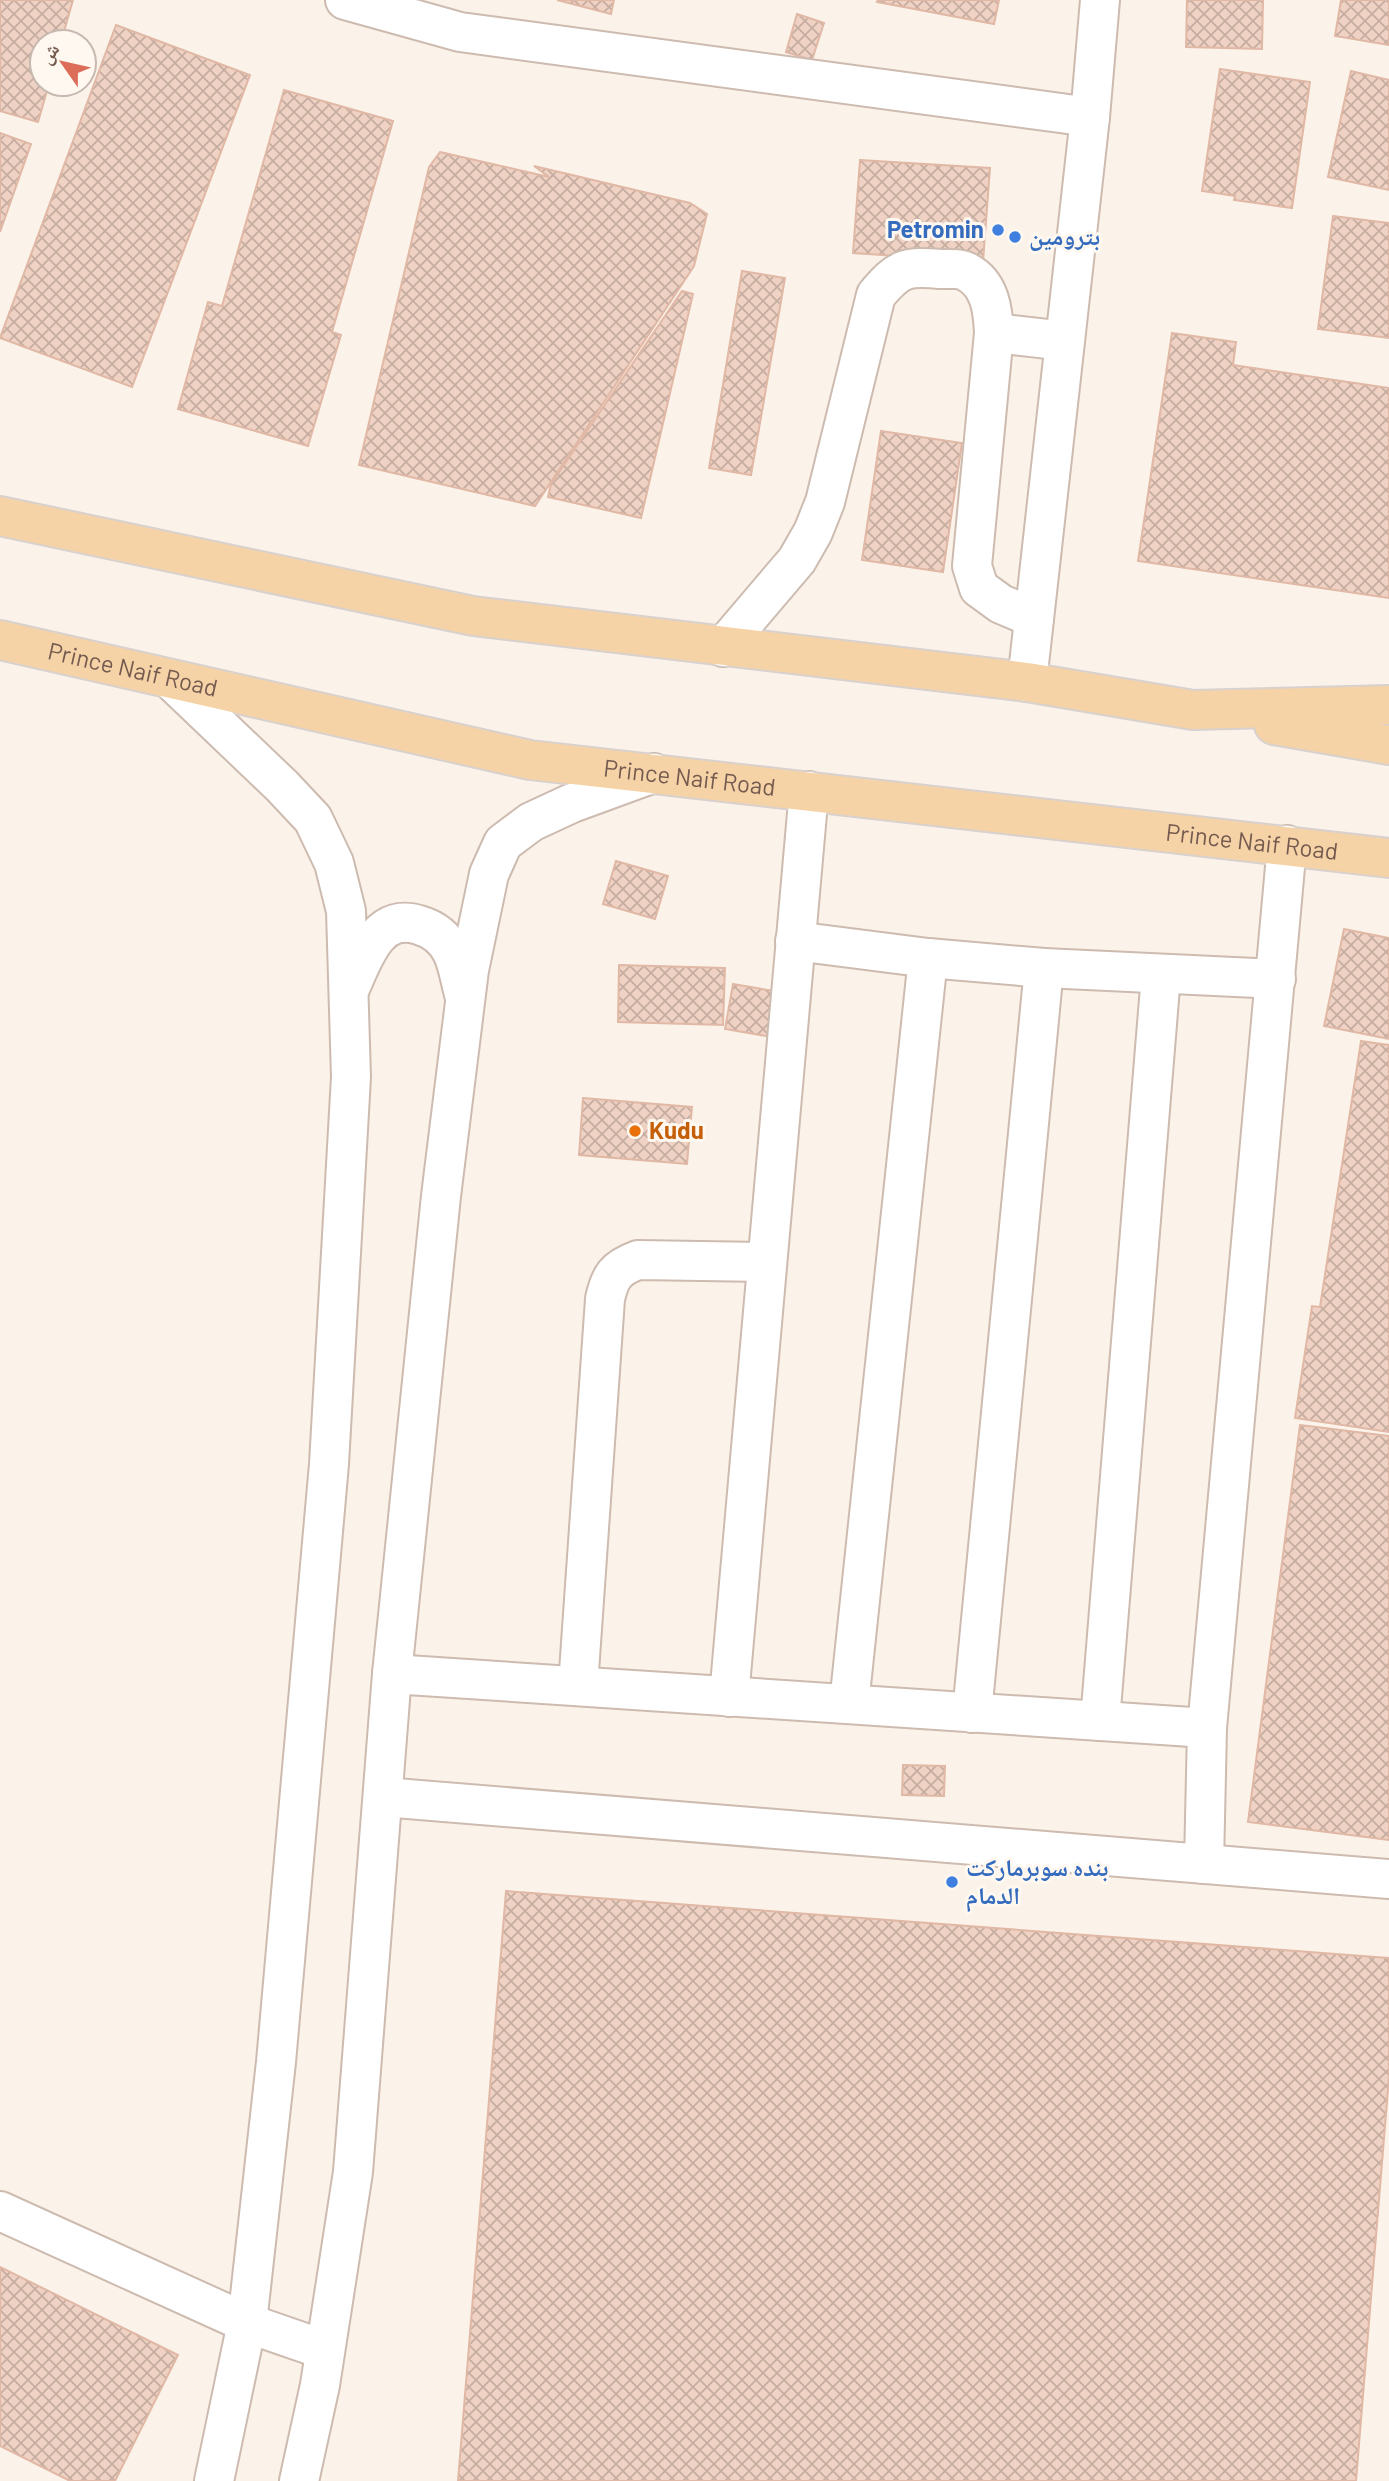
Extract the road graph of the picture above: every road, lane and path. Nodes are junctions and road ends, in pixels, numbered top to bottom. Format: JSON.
{"nodes":[{"id":1,"x":345,"y":0,"type":"edge"},
{"id":2,"x":1100,"y":0,"type":"edge"},
{"id":3,"x":1090,"y":117,"type":"junction"},
{"id":4,"x":994,"y":333,"type":"junction"},
{"id":5,"x":1065,"y":341,"type":"junction"},
{"id":6,"x":0,"y":516,"type":"edge"},
{"id":7,"x":1034,"y":618,"type":"junction"},
{"id":8,"x":0,"y":640,"type":"edge"},
{"id":9,"x":723,"y":647,"type":"junction"},
{"id":10,"x":171,"y":680,"type":"junction"},
{"id":11,"x":1027,"y":682,"type":"junction"},
{"id":12,"x":1389,"y":705,"type":"edge"},
{"id":13,"x":1193,"y":710,"type":"junction"},
{"id":14,"x":1389,"y":745,"type":"edge"},
{"id":15,"x":654,"y":773,"type":"junction"},
{"id":16,"x":809,"y":790,"type":"junction"},
{"id":17,"x":1287,"y":845,"type":"junction"},
{"id":18,"x":1389,"y":858,"type":"edge"},
{"id":19,"x":796,"y":941,"type":"junction"},
{"id":20,"x":928,"y":958,"type":"junction"},
{"id":21,"x":1044,"y":968,"type":"junction"},
{"id":22,"x":1161,"y":975,"type":"junction"},
{"id":23,"x":1276,"y":979,"type":"junction"},
{"id":24,"x":349,"y":992,"type":"junction"},
{"id":25,"x":466,"y":999,"type":"junction"},
{"id":26,"x":767,"y":1262,"type":"junction"},
{"id":27,"x":392,"y":1674,"type":"junction"},
{"id":28,"x":578,"y":1686,"type":"junction"},
{"id":29,"x":729,"y":1697,"type":"junction"},
{"id":30,"x":849,"y":1704,"type":"junction"},
{"id":31,"x":972,"y":1713,"type":"junction"},
{"id":32,"x":1100,"y":1721,"type":"junction"},
{"id":33,"x":1207,"y":1728,"type":"junction"},
{"id":34,"x":383,"y":1797,"type":"junction"},
{"id":35,"x":1204,"y":1864,"type":"junction"},
{"id":36,"x":1389,"y":1879,"type":"edge"},
{"id":37,"x":0,"y":2211,"type":"edge"},
{"id":38,"x":247,"y":2323,"type":"junction"},
{"id":39,"x":325,"y":2350,"type":"junction"},
{"id":40,"x":214,"y":2481,"type":"edge"},
{"id":41,"x":299,"y":2481,"type":"edge"}],
"edges":[{"from":1,"to":3,"type":"street"},
{"from":2,"to":3,"type":"street"},
{"from":3,"to":5,"type":"street"},
{"from":4,"to":5,"type":"street"},
{"from":4,"to":7,"type":"street"},
{"from":4,"to":9,"type":"street"},
{"from":5,"to":7,"type":"street"},
{"from":6,"to":9,"type":"main road"},
{"from":7,"to":11,"type":"street"},
{"from":8,"to":10,"type":"main road","name":"Prince Naif Road"},
{"from":9,"to":11,"type":"main road"},
{"from":10,"to":15,"type":"main road","name":"Prince Naif Road"},
{"from":10,"to":24,"type":"street"},
{"from":11,"to":13,"type":"main road"},
{"from":12,"to":13,"type":"main road"},
{"from":13,"to":14,"type":"main road"},
{"from":15,"to":16,"type":"main road","name":"Prince Naif Road"},
{"from":15,"to":25,"type":"street"},
{"from":16,"to":17,"type":"main road","name":"Prince Naif Road"},
{"from":16,"to":19,"type":"street"},
{"from":17,"to":18,"type":"main road","name":"Prince Naif Road"},
{"from":17,"to":23,"type":"street"},
{"from":19,"to":20,"type":"street"},
{"from":19,"to":26,"type":"street"},
{"from":20,"to":21,"type":"street"},
{"from":20,"to":30,"type":"street"},
{"from":21,"to":22,"type":"street"},
{"from":21,"to":31,"type":"street"},
{"from":22,"to":23,"type":"street"},
{"from":22,"to":32,"type":"street"},
{"from":23,"to":33,"type":"street"},
{"from":24,"to":25,"type":"street"},
{"from":24,"to":38,"type":"street"},
{"from":25,"to":27,"type":"street"},
{"from":26,"to":28,"type":"street"},
{"from":26,"to":29,"type":"street"},
{"from":27,"to":28,"type":"street"},
{"from":27,"to":34,"type":"street"},
{"from":28,"to":29,"type":"street"},
{"from":29,"to":30,"type":"street"},
{"from":30,"to":31,"type":"street"},
{"from":31,"to":32,"type":"street"},
{"from":32,"to":33,"type":"street"},
{"from":33,"to":35,"type":"street"},
{"from":34,"to":35,"type":"street"},
{"from":34,"to":39,"type":"street"},
{"from":35,"to":36,"type":"street"},
{"from":37,"to":38,"type":"street"},
{"from":38,"to":39,"type":"street"},
{"from":38,"to":40,"type":"street"},
{"from":39,"to":41,"type":"street"}]}
